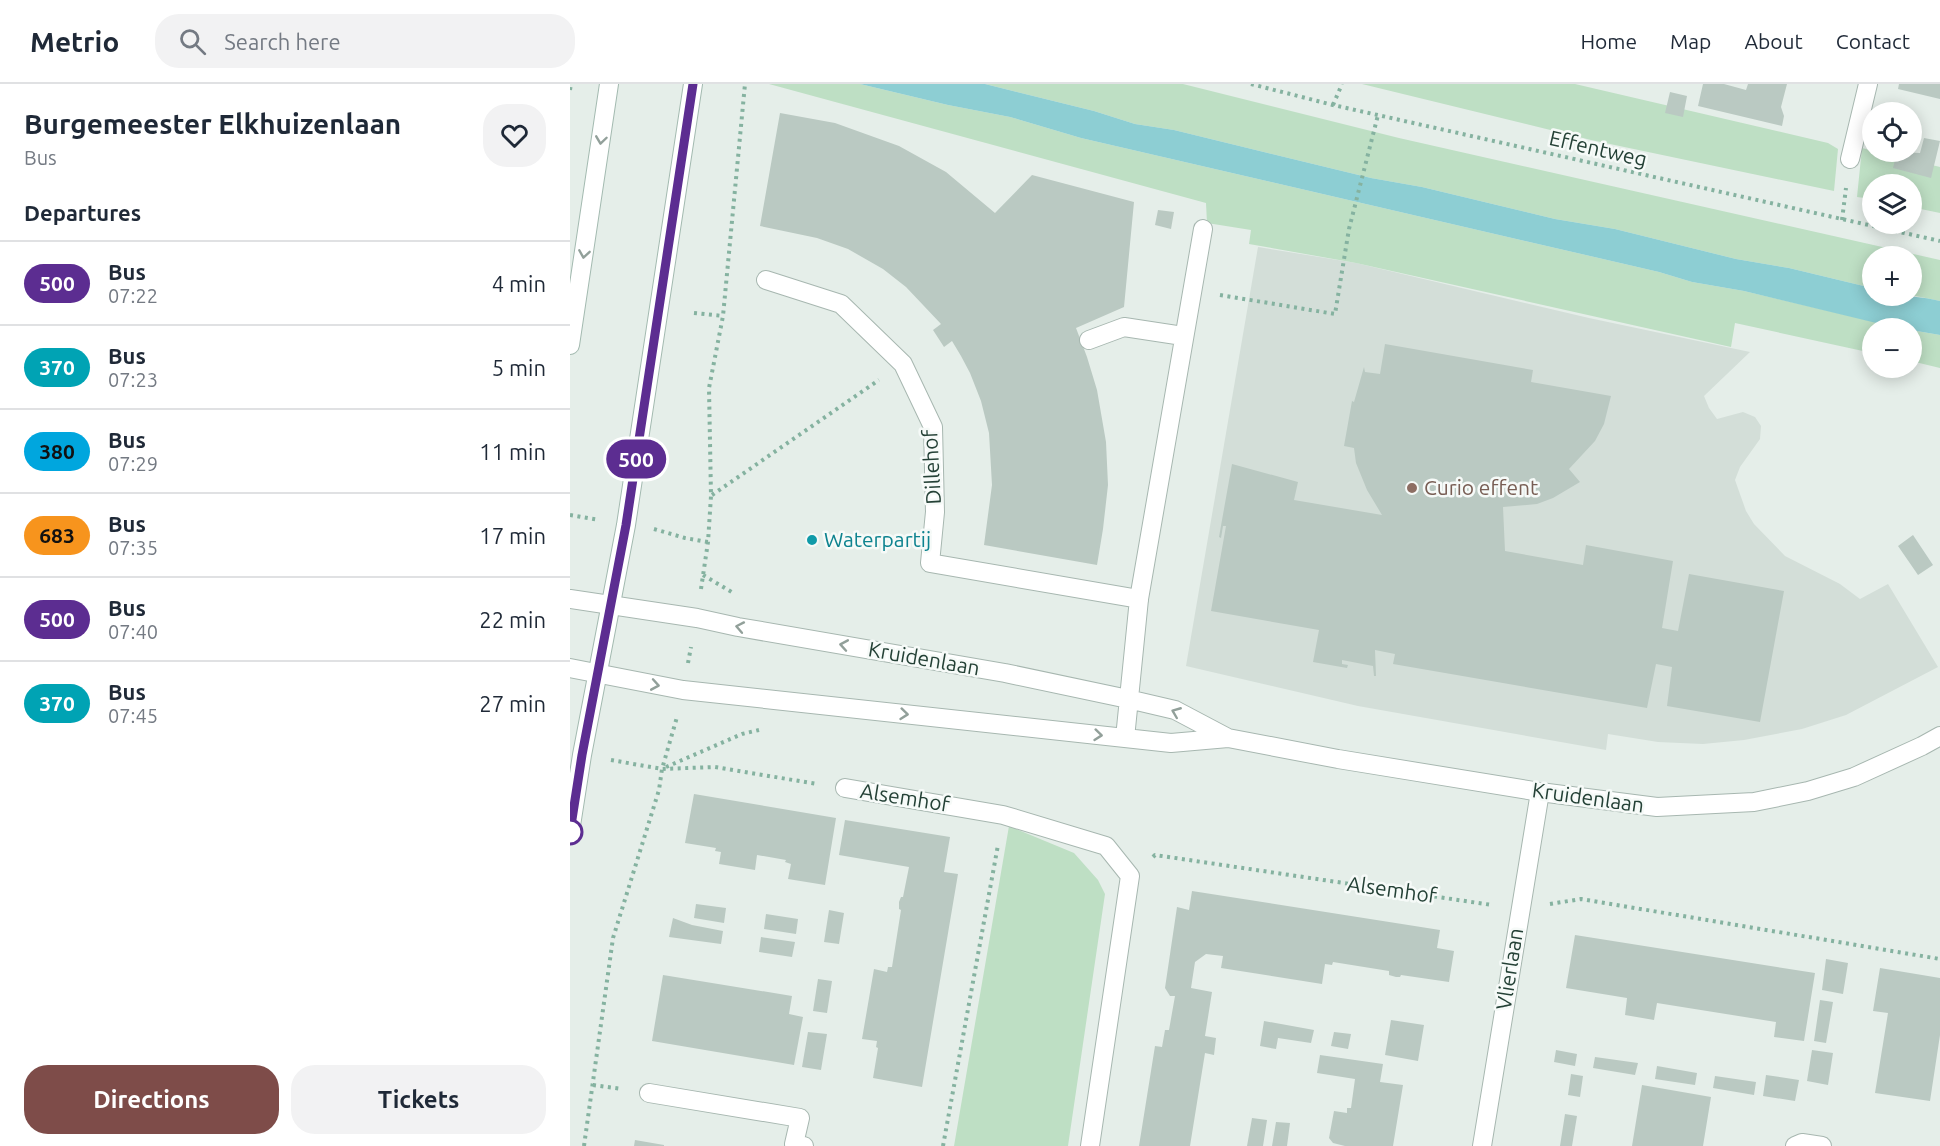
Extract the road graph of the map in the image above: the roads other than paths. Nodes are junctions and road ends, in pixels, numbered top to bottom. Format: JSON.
{"nodes":[{"id":1,"x":609,"y":84,"type":"edge"},
{"id":2,"x":693,"y":84,"type":"edge"},
{"id":3,"x":1868,"y":84,"type":"edge"},
{"id":4,"x":1850,"y":159,"type":"dead end"},
{"id":5,"x":1203,"y":229,"type":"dead end"},
{"id":6,"x":766,"y":280,"type":"dead end"},
{"id":7,"x":1183,"y":336,"type":"junction"},
{"id":8,"x":1089,"y":340,"type":"dead end"},
{"id":9,"x":570,"y":345,"type":"edge"},
{"id":10,"x":570,"y":599,"type":"edge"},
{"id":11,"x":1139,"y":599,"type":"junction"},
{"id":12,"x":612,"y":605,"type":"junction"},
{"id":13,"x":570,"y":668,"type":"edge"},
{"id":14,"x":597,"y":674,"type":"junction"},
{"id":15,"x":1128,"y":699,"type":"junction"},
{"id":16,"x":1940,"y":736,"type":"edge"},
{"id":17,"x":1125,"y":738,"type":"junction"},
{"id":18,"x":1228,"y":738,"type":"junction"},
{"id":19,"x":845,"y":788,"type":"road end"},
{"id":20,"x":1540,"y":792,"type":"junction"},
{"id":21,"x":570,"y":832,"type":"edge"},
{"id":22,"x":649,"y":1093,"type":"dead end"},
{"id":23,"x":804,"y":1146,"type":"edge"},
{"id":24,"x":1090,"y":1146,"type":"edge"},
{"id":25,"x":1482,"y":1146,"type":"edge"},
{"id":26,"x":1795,"y":1146,"type":"edge"},
{"id":27,"x":1822,"y":1146,"type":"edge"}],
"edges":[{"from":1,"to":9,"type":"street","one_way":true},
{"from":2,"to":12,"type":"street"},
{"from":3,"to":4,"type":"street"},
{"from":5,"to":7,"type":"street"},
{"from":6,"to":11,"type":"street","name":"Dillehof"},
{"from":7,"to":8,"type":"street"},
{"from":7,"to":11,"type":"street"},
{"from":10,"to":12,"type":"street","name":"Kruidenlaan"},
{"from":11,"to":15,"type":"street"},
{"from":12,"to":14,"type":"street"},
{"from":15,"to":12,"type":"street","name":"Kruidenlaan","one_way":true},
{"from":13,"to":14,"type":"street","name":"Kruidenlaan"},
{"from":14,"to":17,"type":"street","name":"Kruidenlaan","one_way":true},
{"from":14,"to":21,"type":"street"},
{"from":15,"to":17,"type":"street"},
{"from":18,"to":15,"type":"street","name":"Kruidenlaan","one_way":true},
{"from":16,"to":20,"type":"street","name":"Kruidenlaan"},
{"from":17,"to":18,"type":"street","name":"Kruidenlaan"},
{"from":18,"to":20,"type":"street","name":"Kruidenlaan"},
{"from":19,"to":24,"type":"street","name":"Alsemhof"},
{"from":20,"to":25,"type":"street","name":"Vlierlaan"},
{"from":22,"to":23,"type":"street"},
{"from":26,"to":27,"type":"street"}]}
